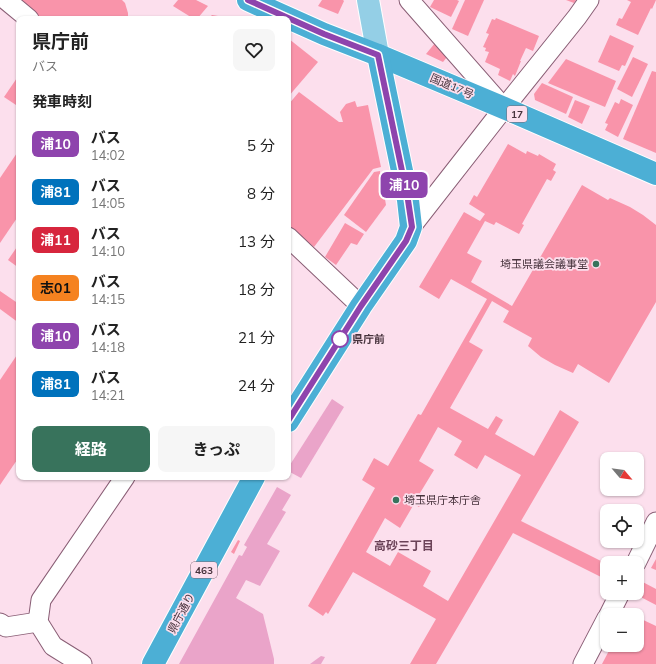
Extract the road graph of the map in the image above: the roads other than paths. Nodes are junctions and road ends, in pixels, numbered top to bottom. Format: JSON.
{"nodes":[{"id":1,"x":6,"y":0,"type":"edge"},
{"id":2,"x":248,"y":0,"type":"edge"},
{"id":3,"x":368,"y":0,"type":"edge"},
{"id":4,"x":409,"y":0,"type":"edge"},
{"id":5,"x":589,"y":0,"type":"edge"},
{"id":6,"x":25,"y":16,"type":"edge"},
{"id":7,"x":284,"y":16,"type":"edge"},
{"id":8,"x":291,"y":19,"type":"edge"},
{"id":9,"x":378,"y":55,"type":"junction"},
{"id":10,"x":504,"y":108,"type":"junction"},
{"id":11,"x":656,"y":174,"type":"edge"},
{"id":12,"x":412,"y":227,"type":"junction"},
{"id":13,"x":291,"y":241,"type":"edge"},
{"id":14,"x":361,"y":306,"type":"junction"},
{"id":15,"x":291,"y":416,"type":"edge"},
{"id":16,"x":123,"y":480,"type":"edge"},
{"id":17,"x":252,"y":480,"type":"edge"},
{"id":18,"x":656,"y":522,"type":"edge"},
{"id":19,"x":639,"y":556,"type":"edge"},
{"id":20,"x":38,"y":622,"type":"junction"},
{"id":21,"x":0,"y":623,"type":"edge"},
{"id":22,"x":600,"y":632,"type":"edge"},
{"id":23,"x":82,"y":664,"type":"edge"},
{"id":24,"x":153,"y":664,"type":"edge"},
{"id":25,"x":584,"y":664,"type":"edge"}],
"edges":[{"from":1,"to":6,"type":"street"},
{"from":2,"to":7,"type":"highway","name":"国道17号","number":"17"},
{"from":3,"to":9,"type":"main road"},
{"from":4,"to":10,"type":"street"},
{"from":5,"to":10,"type":"street"},
{"from":8,"to":9,"type":"highway","name":"国道17号","number":"17"},
{"from":9,"to":10,"type":"highway","name":"国道17号","number":"17"},
{"from":9,"to":12,"type":"highway"},
{"from":10,"to":11,"type":"highway","name":"国道17号","number":"17"},
{"from":10,"to":12,"type":"street"},
{"from":12,"to":14,"type":"highway"},
{"from":13,"to":14,"type":"street"},
{"from":14,"to":15,"type":"highway"},
{"from":16,"to":20,"type":"street"},
{"from":17,"to":24,"type":"highway","name":"県庁通り","number":"463"},
{"from":18,"to":19,"type":"street"},
{"from":20,"to":21,"type":"street"},
{"from":20,"to":23,"type":"street"},
{"from":22,"to":25,"type":"street"}]}
